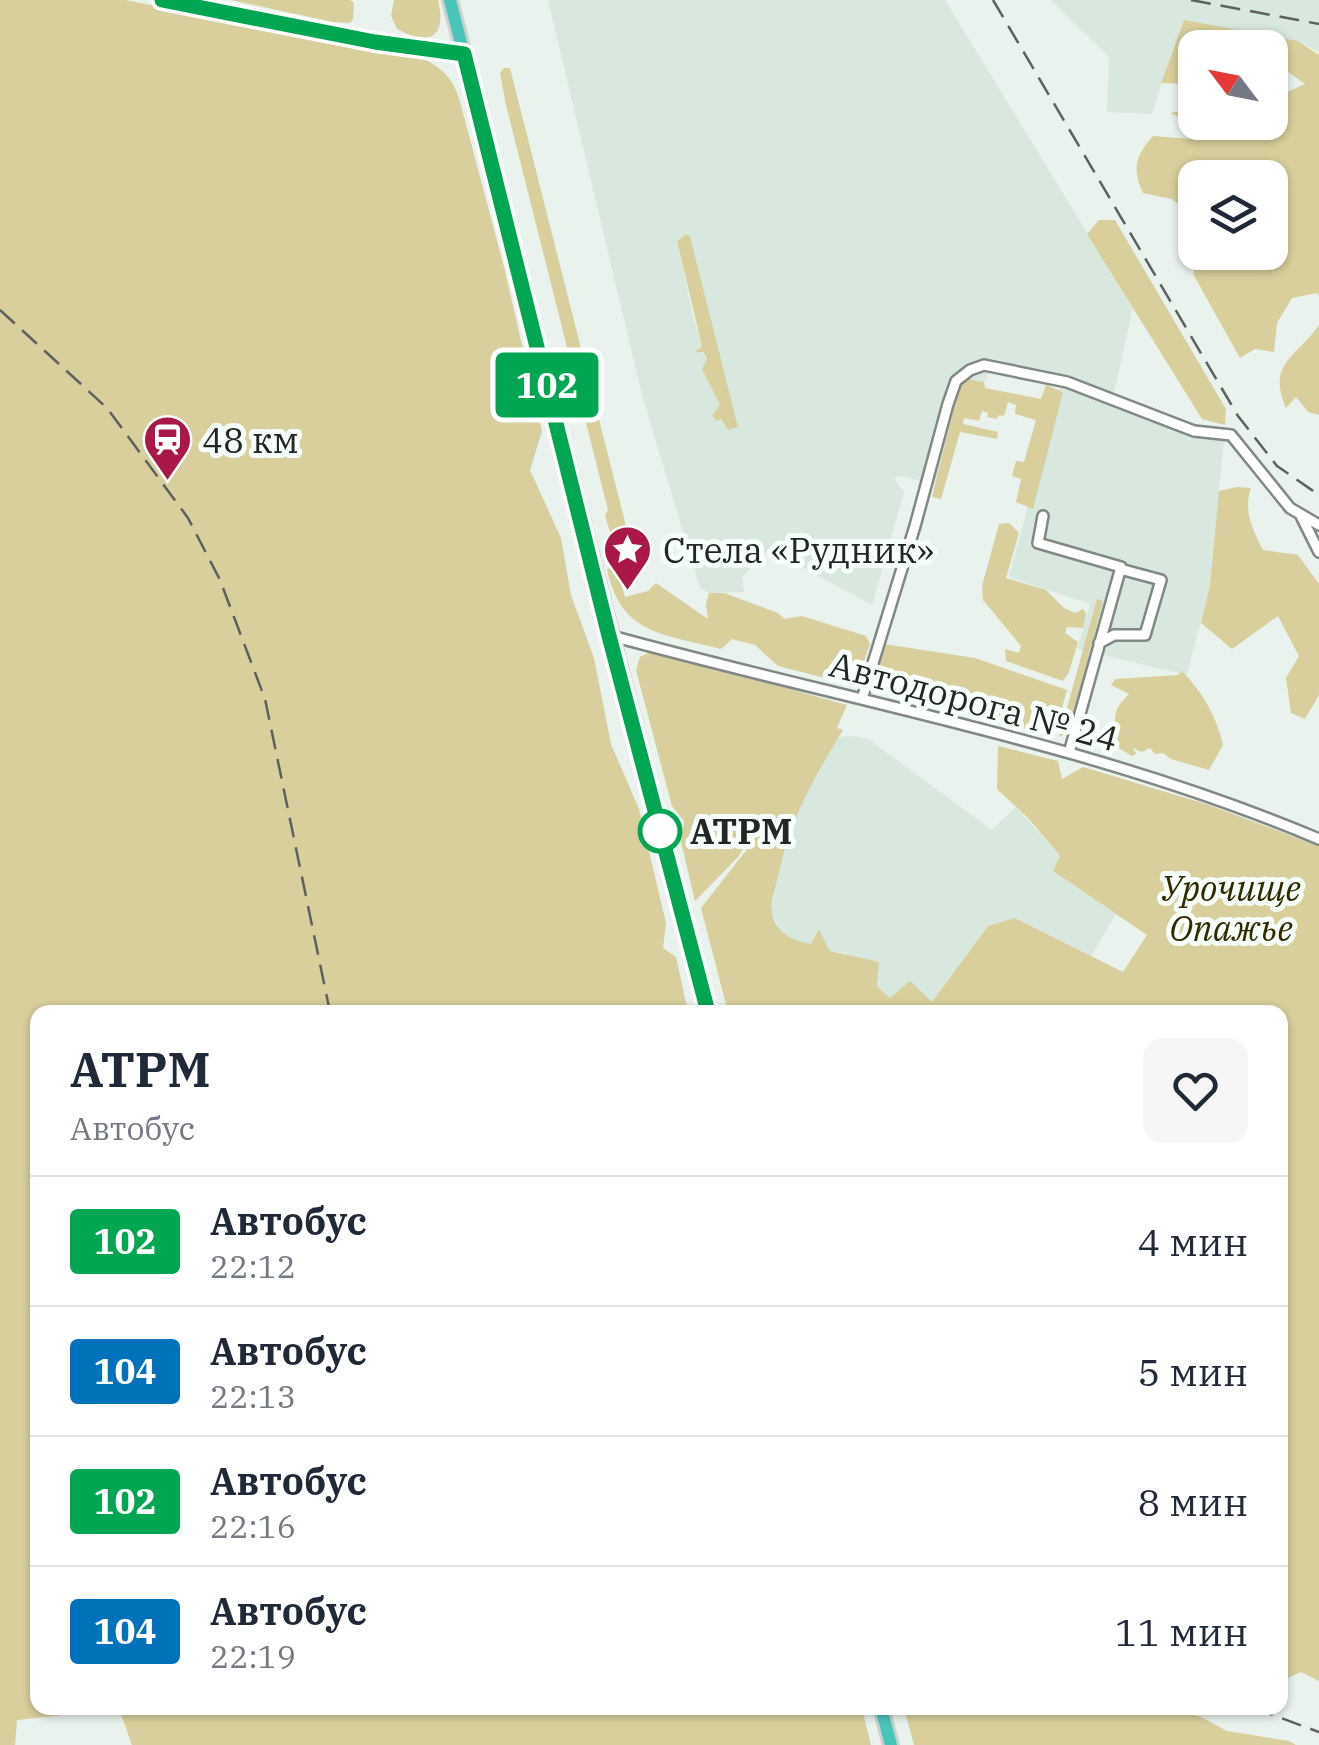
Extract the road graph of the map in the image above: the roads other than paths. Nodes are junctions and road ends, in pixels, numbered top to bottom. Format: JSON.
{"nodes":[{"id":1,"x":162,"y":0,"type":"edge"},
{"id":2,"x":450,"y":0,"type":"edge"},
{"id":3,"x":464,"y":54,"type":"junction"},
{"id":4,"x":1043,"y":516,"type":"dead end"},
{"id":5,"x":1301,"y":516,"type":"junction"},
{"id":6,"x":1319,"y":526,"type":"edge"},
{"id":7,"x":1319,"y":552,"type":"edge"},
{"id":8,"x":1120,"y":569,"type":"junction"},
{"id":9,"x":609,"y":636,"type":"junction"},
{"id":10,"x":1099,"y":643,"type":"junction"},
{"id":11,"x":862,"y":700,"type":"junction"},
{"id":12,"x":1070,"y":753,"type":"junction"},
{"id":13,"x":1319,"y":839,"type":"edge"},
{"id":14,"x":706,"y":1005,"type":"edge"},
{"id":15,"x":883,"y":1715,"type":"edge"},
{"id":16,"x":891,"y":1745,"type":"edge"}],
"edges":[{"from":1,"to":3,"type":"street"},
{"from":2,"to":3,"type":"highway"},
{"from":3,"to":9,"type":"highway"},
{"from":4,"to":8,"type":"street"},
{"from":5,"to":6,"type":"street"},
{"from":5,"to":7,"type":"street"},
{"from":5,"to":11,"type":"street"},
{"from":8,"to":10,"type":"street"},
{"from":8,"to":10,"type":"street"},
{"from":9,"to":11,"type":"street","name":"Автодорога № 24"},
{"from":9,"to":14,"type":"highway"},
{"from":10,"to":12,"type":"street"},
{"from":11,"to":12,"type":"street","name":"Автодорога № 24"},
{"from":12,"to":13,"type":"street","name":"Автодорога № 24"},
{"from":15,"to":16,"type":"highway"}]}
